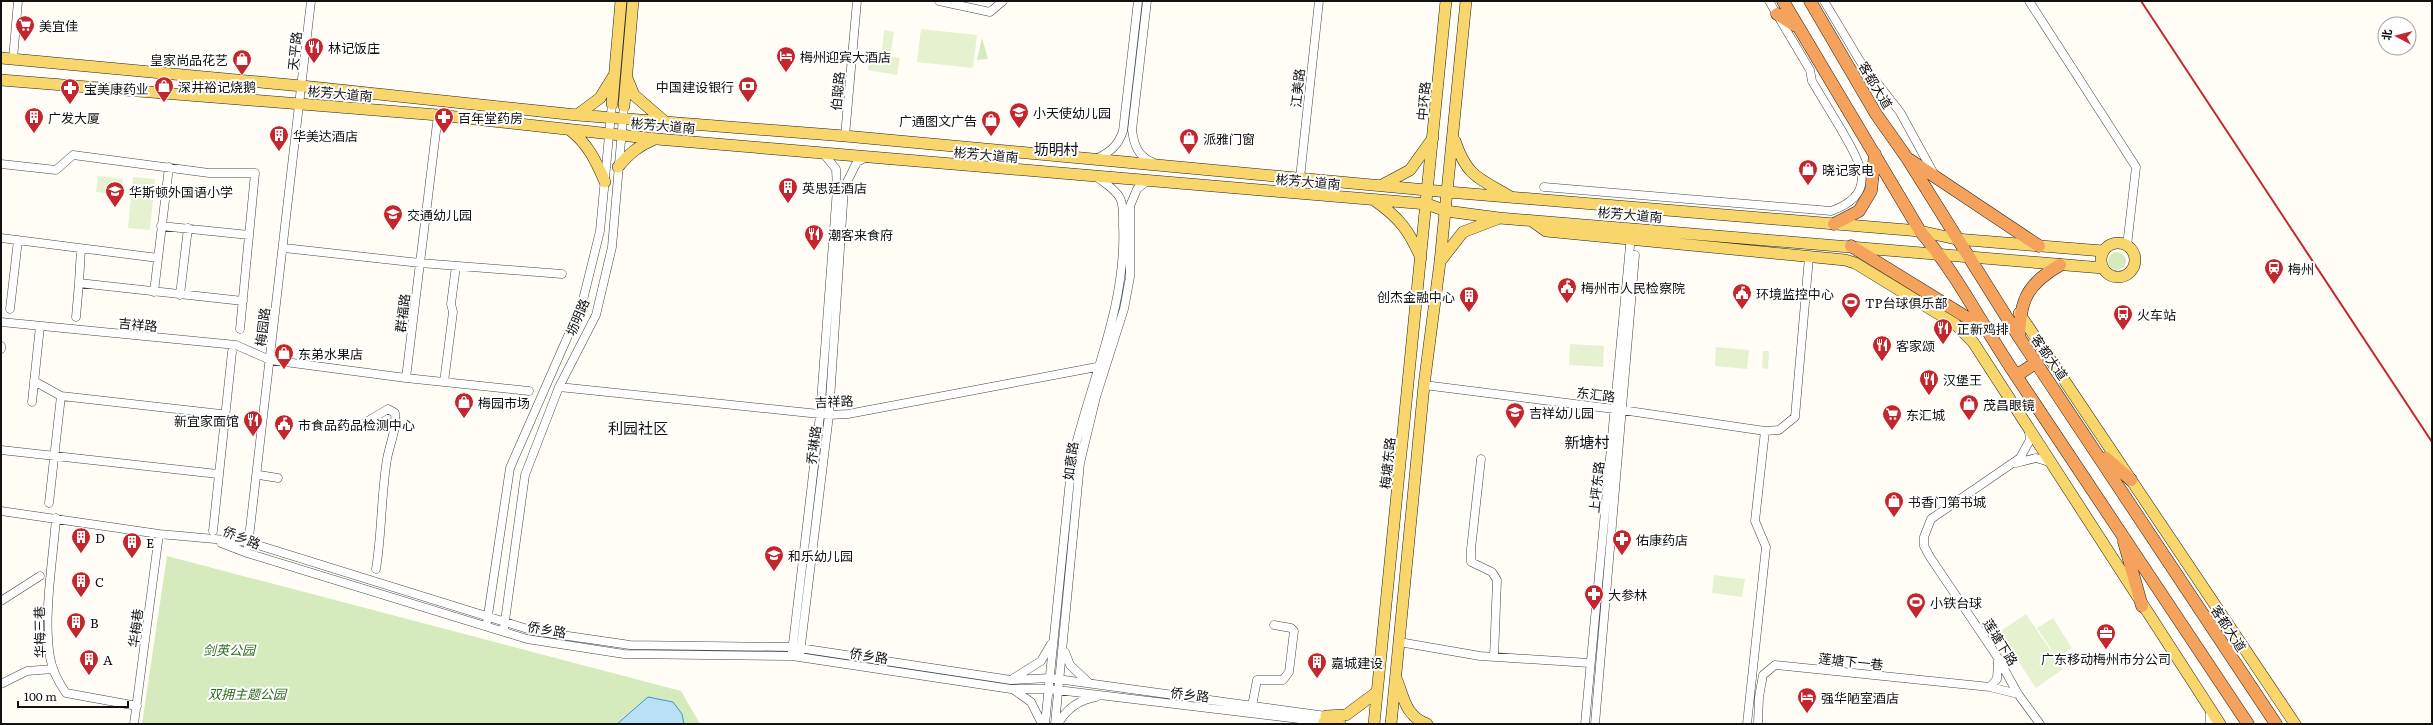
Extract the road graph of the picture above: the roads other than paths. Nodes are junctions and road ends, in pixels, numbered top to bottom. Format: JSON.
{"nodes":[{"id":1,"x":18,"y":1,"type":"edge"},
{"id":2,"x":311,"y":1,"type":"edge"},
{"id":3,"x":621,"y":1,"type":"edge"},
{"id":4,"x":633,"y":1,"type":"edge"},
{"id":5,"x":857,"y":1,"type":"edge"},
{"id":6,"x":939,"y":1,"type":"edge"},
{"id":7,"x":1003,"y":1,"type":"edge"},
{"id":8,"x":1138,"y":1,"type":"edge"},
{"id":9,"x":1147,"y":1,"type":"edge"},
{"id":10,"x":1319,"y":1,"type":"edge"},
{"id":11,"x":1446,"y":1,"type":"edge"},
{"id":12,"x":1466,"y":1,"type":"edge"},
{"id":13,"x":1769,"y":1,"type":"edge"},
{"id":14,"x":1783,"y":1,"type":"edge"},
{"id":15,"x":1810,"y":1,"type":"edge"},
{"id":16,"x":1821,"y":1,"type":"edge"},
{"id":17,"x":1824,"y":1,"type":"edge"},
{"id":18,"x":2029,"y":1,"type":"edge"},
{"id":19,"x":1777,"y":14,"type":"junction"},
{"id":20,"x":1821,"y":20,"type":"junction"},
{"id":21,"x":1798,"y":27,"type":"junction"},
{"id":22,"x":1,"y":58,"type":"edge"},
{"id":23,"x":12,"y":59,"type":"junction"},
{"id":24,"x":621,"y":74,"type":"junction"},
{"id":25,"x":1,"y":80,"type":"edge"},
{"id":26,"x":302,"y":86,"type":"junction"},
{"id":27,"x":300,"y":103,"type":"junction"},
{"id":28,"x":612,"y":104,"type":"joint"},
{"id":29,"x":624,"y":106,"type":"joint"},
{"id":30,"x":1876,"y":114,"type":"junction"},
{"id":31,"x":438,"y":115,"type":"junction"},
{"id":32,"x":577,"y":115,"type":"junction"},
{"id":33,"x":611,"y":117,"type":"junction"},
{"id":34,"x":622,"y":118,"type":"junction"},
{"id":35,"x":664,"y":122,"type":"junction"},
{"id":36,"x":1857,"y":125,"type":"junction"},
{"id":37,"x":570,"y":130,"type":"junction"},
{"id":38,"x":609,"y":134,"type":"junction"},
{"id":39,"x":621,"y":135,"type":"junction"},
{"id":40,"x":845,"y":136,"type":"junction"},
{"id":41,"x":1454,"y":137,"type":"junction"},
{"id":42,"x":1434,"y":138,"type":"junction"},
{"id":43,"x":657,"y":139,"type":"junction"},
{"id":44,"x":823,"y":153,"type":"junction"},
{"id":45,"x":1875,"y":154,"type":"junction"},
{"id":46,"x":867,"y":157,"type":"junction"},
{"id":47,"x":1907,"y":158,"type":"junction"},
{"id":48,"x":1095,"y":159,"type":"junction"},
{"id":49,"x":1,"y":164,"type":"edge"},
{"id":50,"x":1158,"y":165,"type":"junction"},
{"id":51,"x":618,"y":167,"type":"junction"},
{"id":52,"x":168,"y":168,"type":"junction"},
{"id":53,"x":1936,"y":177,"type":"junction"},
{"id":54,"x":1098,"y":178,"type":"junction"},
{"id":55,"x":1300,"y":178,"type":"junction"},
{"id":56,"x":605,"y":182,"type":"junction"},
{"id":57,"x":1146,"y":182,"type":"junction"},
{"id":58,"x":1381,"y":185,"type":"junction"},
{"id":59,"x":1544,"y":187,"type":"dead end"},
{"id":60,"x":841,"y":188,"type":"junction"},
{"id":61,"x":1428,"y":190,"type":"junction"},
{"id":62,"x":1448,"y":192,"type":"junction"},
{"id":63,"x":1511,"y":198,"type":"junction"},
{"id":64,"x":1374,"y":200,"type":"junction"},
{"id":65,"x":1427,"y":204,"type":"junction"},
{"id":66,"x":1126,"y":207,"type":"junction"},
{"id":67,"x":1446,"y":211,"type":"junction"},
{"id":68,"x":1499,"y":218,"type":"junction"},
{"id":69,"x":1532,"y":220,"type":"junction"},
{"id":70,"x":1834,"y":224,"type":"junction"},
{"id":71,"x":162,"y":226,"type":"junction"},
{"id":72,"x":188,"y":228,"type":"junction"},
{"id":73,"x":1634,"y":228,"type":"junction"},
{"id":74,"x":1920,"y":231,"type":"junction"},
{"id":75,"x":249,"y":235,"type":"junction"},
{"id":76,"x":1,"y":238,"type":"edge"},
{"id":77,"x":1956,"y":239,"type":"junction"},
{"id":78,"x":18,"y":240,"type":"junction"},
{"id":79,"x":1633,"y":241,"type":"junction"},
{"id":80,"x":1851,"y":246,"type":"junction"},
{"id":81,"x":2039,"y":246,"type":"junction"},
{"id":82,"x":2126,"y":246,"type":"junction"},
{"id":83,"x":284,"y":248,"type":"junction"},
{"id":84,"x":82,"y":249,"type":"junction"},
{"id":85,"x":2103,"y":252,"type":"junction"},
{"id":86,"x":1939,"y":253,"type":"junction"},
{"id":87,"x":1809,"y":256,"type":"junction"},
{"id":88,"x":1967,"y":256,"type":"junction"},
{"id":89,"x":158,"y":258,"type":"junction"},
{"id":90,"x":1422,"y":259,"type":"junction"},
{"id":91,"x":1440,"y":262,"type":"junction"},
{"id":92,"x":420,"y":263,"type":"junction"},
{"id":93,"x":2060,"y":265,"type":"junction"},
{"id":94,"x":456,"y":266,"type":"junction"},
{"id":95,"x":2103,"y":268,"type":"junction"},
{"id":96,"x":562,"y":274,"type":"dead end"},
{"id":97,"x":79,"y":283,"type":"junction"},
{"id":98,"x":154,"y":292,"type":"junction"},
{"id":99,"x":180,"y":295,"type":"junction"},
{"id":100,"x":243,"y":301,"type":"junction"},
{"id":101,"x":10,"y":309,"type":"dead end"},
{"id":102,"x":2019,"y":313,"type":"junction"},
{"id":103,"x":76,"y":317,"type":"dead end"},
{"id":104,"x":1,"y":322,"type":"edge"},
{"id":105,"x":40,"y":326,"type":"junction"},
{"id":106,"x":240,"y":329,"type":"dead end"},
{"id":107,"x":1986,"y":330,"type":"junction"},
{"id":108,"x":2019,"y":337,"type":"junction"},
{"id":109,"x":232,"y":352,"type":"dead end"},
{"id":110,"x":270,"y":360,"type":"junction"},
{"id":111,"x":2037,"y":362,"type":"junction"},
{"id":112,"x":1102,"y":366,"type":"junction"},
{"id":113,"x":2016,"y":376,"type":"junction"},
{"id":114,"x":406,"y":378,"type":"junction"},
{"id":115,"x":34,"y":381,"type":"junction"},
{"id":116,"x":444,"y":382,"type":"junction"},
{"id":117,"x":1424,"y":385,"type":"junction"},
{"id":118,"x":559,"y":387,"type":"junction"},
{"id":119,"x":529,"y":392,"type":"dead end"},
{"id":120,"x":61,"y":396,"type":"junction"},
{"id":121,"x":32,"y":402,"type":"dead end"},
{"id":122,"x":1619,"y":409,"type":"junction"},
{"id":123,"x":221,"y":414,"type":"dead end"},
{"id":124,"x":820,"y":415,"type":"junction"},
{"id":125,"x":829,"y":415,"type":"junction"},
{"id":126,"x":361,"y":425,"type":"dead end"},
{"id":127,"x":1765,"y":431,"type":"junction"},
{"id":128,"x":2029,"y":432,"type":"junction"},
{"id":129,"x":2093,"y":446,"type":"junction"},
{"id":130,"x":1,"y":450,"type":"edge"},
{"id":131,"x":53,"y":456,"type":"junction"},
{"id":132,"x":1481,"y":459,"type":"dead end"},
{"id":133,"x":2049,"y":462,"type":"junction"},
{"id":134,"x":2006,"y":468,"type":"junction"},
{"id":135,"x":218,"y":474,"type":"junction"},
{"id":136,"x":259,"y":475,"type":"dead end"},
{"id":137,"x":278,"y":478,"type":"dead end"},
{"id":138,"x":2131,"y":480,"type":"junction"},
{"id":139,"x":49,"y":503,"type":"dead end"},
{"id":140,"x":1,"y":511,"type":"edge"},
{"id":141,"x":56,"y":518,"type":"junction"},
{"id":142,"x":2120,"y":529,"type":"junction"},
{"id":143,"x":159,"y":534,"type":"junction"},
{"id":144,"x":213,"y":535,"type":"junction"},
{"id":145,"x":248,"y":542,"type":"junction"},
{"id":146,"x":247,"y":553,"type":"junction"},
{"id":147,"x":376,"y":570,"type":"dead end"},
{"id":148,"x":40,"y":576,"type":"dead end"},
{"id":149,"x":1,"y":601,"type":"edge"},
{"id":150,"x":2142,"y":606,"type":"junction"},
{"id":151,"x":487,"y":618,"type":"junction"},
{"id":152,"x":504,"y":622,"type":"junction"},
{"id":153,"x":1274,"y":625,"type":"dead end"},
{"id":154,"x":486,"y":628,"type":"junction"},
{"id":155,"x":503,"y":632,"type":"junction"},
{"id":156,"x":1054,"y":640,"type":"junction"},
{"id":157,"x":1399,"y":642,"type":"junction"},
{"id":158,"x":1064,"y":645,"type":"junction"},
{"id":159,"x":797,"y":648,"type":"junction"},
{"id":160,"x":796,"y":656,"type":"junction"},
{"id":161,"x":1494,"y":657,"type":"junction"},
{"id":162,"x":1998,"y":658,"type":"junction"},
{"id":163,"x":1589,"y":663,"type":"dead end"},
{"id":164,"x":53,"y":669,"type":"junction"},
{"id":165,"x":1395,"y":676,"type":"junction"},
{"id":166,"x":1050,"y":678,"type":"junction"},
{"id":167,"x":1011,"y":680,"type":"junction"},
{"id":168,"x":1061,"y":680,"type":"junction"},
{"id":169,"x":1,"y":684,"type":"edge"},
{"id":170,"x":1089,"y":684,"type":"junction"},
{"id":171,"x":1990,"y":687,"type":"junction"},
{"id":172,"x":1011,"y":689,"type":"junction"},
{"id":173,"x":1049,"y":689,"type":"junction"},
{"id":174,"x":1060,"y":690,"type":"junction"},
{"id":175,"x":1377,"y":692,"type":"junction"},
{"id":176,"x":2018,"y":694,"type":"junction"},
{"id":177,"x":1102,"y":696,"type":"junction"},
{"id":178,"x":136,"y":706,"type":"junction"},
{"id":179,"x":1252,"y":706,"type":"junction"},
{"id":180,"x":2210,"y":707,"type":"junction"},
{"id":181,"x":2030,"y":711,"type":"junction"},
{"id":182,"x":1325,"y":719,"type":"junction"},
{"id":183,"x":134,"y":724,"type":"edge"},
{"id":184,"x":1042,"y":724,"type":"edge"},
{"id":185,"x":1045,"y":724,"type":"edge"},
{"id":186,"x":1056,"y":724,"type":"edge"},
{"id":187,"x":1340,"y":724,"type":"edge"},
{"id":188,"x":1374,"y":724,"type":"edge"},
{"id":189,"x":1391,"y":724,"type":"edge"},
{"id":190,"x":1427,"y":724,"type":"edge"},
{"id":191,"x":1585,"y":724,"type":"edge"},
{"id":192,"x":1594,"y":724,"type":"edge"},
{"id":193,"x":1747,"y":724,"type":"edge"},
{"id":194,"x":1758,"y":724,"type":"edge"},
{"id":195,"x":2034,"y":724,"type":"edge"},
{"id":196,"x":2040,"y":724,"type":"edge"},
{"id":197,"x":2210,"y":724,"type":"edge"},
{"id":198,"x":2220,"y":724,"type":"edge"},
{"id":199,"x":2248,"y":724,"type":"edge"},
{"id":200,"x":2276,"y":724,"type":"edge"},
{"id":201,"x":2295,"y":724,"type":"edge"}],
"edges":[{"from":1,"to":23,"type":"street"},
{"from":2,"to":26,"type":"street","name":"天平路"},
{"from":3,"to":24,"type":"main road","name":"坜明路"},
{"from":4,"to":24,"type":"main road","name":"坜明路"},
{"from":5,"to":40,"type":"street","name":"伯聪路"},
{"from":6,"to":7,"type":"street"},
{"from":8,"to":48,"type":"street"},
{"from":9,"to":50,"type":"street"},
{"from":10,"to":55,"type":"street","name":"江美路"},
{"from":11,"to":42,"type":"main road","name":"中环路"},
{"from":12,"to":41,"type":"main road"},
{"from":13,"to":19,"type":"street"},
{"from":14,"to":21,"type":"highway"},
{"from":15,"to":20,"type":"highway","name":"客都大道"},
{"from":16,"to":20,"type":"highway"},
{"from":17,"to":53,"type":"street"},
{"from":18,"to":82,"type":"street"},
{"from":19,"to":21,"type":"highway"},
{"from":19,"to":59,"type":"street"},
{"from":20,"to":30,"type":"highway","name":"客都大道"},
{"from":21,"to":36,"type":"highway"},
{"from":22,"to":23,"type":"main road","name":"彬芳大道南"},
{"from":23,"to":26,"type":"main road","name":"彬芳大道南"},
{"from":24,"to":28,"type":"main road","name":"坜明路"},
{"from":24,"to":29,"type":"main road","name":"坜明路"},
{"from":24,"to":32,"type":"main road"},
{"from":24,"to":35,"type":"main road"},
{"from":25,"to":27,"type":"main road","name":"彬芳大道南"},
{"from":26,"to":27,"type":"street","name":"天平路"},
{"from":26,"to":32,"type":"main road","name":"彬芳大道南"},
{"from":27,"to":31,"type":"main road","name":"彬芳大道南"},
{"from":27,"to":83,"type":"street","name":"梅园路"},
{"from":28,"to":33,"type":"street","name":"坜明路"},
{"from":29,"to":34,"type":"street","name":"坜明路"},
{"from":30,"to":36,"type":"highway"},
{"from":30,"to":47,"type":"highway","name":"客都大道"},
{"from":31,"to":37,"type":"main road","name":"彬芳大道南"},
{"from":31,"to":92,"type":"street","name":"群福路"},
{"from":32,"to":33,"type":"main road","name":"彬芳大道南"},
{"from":33,"to":34,"type":"main road","name":"彬芳大道南"},
{"from":33,"to":38,"type":"street","name":"坜明路"},
{"from":34,"to":35,"type":"main road","name":"彬芳大道南"},
{"from":34,"to":39,"type":"street","name":"坜明路"},
{"from":35,"to":40,"type":"main road","name":"彬芳大道南"},
{"from":36,"to":45,"type":"highway"},
{"from":37,"to":38,"type":"main road","name":"彬芳大道南"},
{"from":37,"to":56,"type":"main road"},
{"from":38,"to":39,"type":"main road","name":"彬芳大道南"},
{"from":38,"to":56,"type":"street","name":"坜明路"},
{"from":39,"to":43,"type":"main road","name":"彬芳大道南"},
{"from":39,"to":51,"type":"street","name":"坜明路"},
{"from":40,"to":48,"type":"main road","name":"彬芳大道南"},
{"from":41,"to":62,"type":"main road"},
{"from":41,"to":63,"type":"main road"},
{"from":42,"to":58,"type":"main road"},
{"from":42,"to":61,"type":"main road","name":"中环路"},
{"from":43,"to":44,"type":"main road","name":"彬芳大道南"},
{"from":43,"to":51,"type":"main road"},
{"from":44,"to":46,"type":"main road","name":"彬芳大道南"},
{"from":44,"to":60,"type":"street"},
{"from":45,"to":70,"type":"highway"},
{"from":45,"to":74,"type":"highway"},
{"from":46,"to":54,"type":"main road","name":"彬芳大道南"},
{"from":46,"to":60,"type":"street"},
{"from":47,"to":53,"type":"highway"},
{"from":47,"to":77,"type":"highway","name":"客都大道"},
{"from":48,"to":50,"type":"main road","name":"彬芳大道南"},
{"from":49,"to":52,"type":"street"},
{"from":50,"to":55,"type":"main road","name":"彬芳大道南"},
{"from":51,"to":118,"type":"street","name":"坜明路"},
{"from":52,"to":71,"type":"street"},
{"from":52,"to":75,"type":"street"},
{"from":53,"to":81,"type":"highway"},
{"from":54,"to":57,"type":"main road","name":"彬芳大道南"},
{"from":54,"to":66,"type":"street"},
{"from":55,"to":58,"type":"main road","name":"彬芳大道南"},
{"from":56,"to":151,"type":"street","name":"坜明路"},
{"from":57,"to":64,"type":"main road","name":"彬芳大道南"},
{"from":57,"to":66,"type":"street"},
{"from":58,"to":61,"type":"main road","name":"彬芳大道南"},
{"from":60,"to":124,"type":"street","name":"乔琳路"},
{"from":60,"to":125,"type":"street","name":"乔琳路"},
{"from":61,"to":62,"type":"main road","name":"彬芳大道南"},
{"from":61,"to":65,"type":"main road","name":"中环路"},
{"from":62,"to":63,"type":"main road","name":"彬芳大道南"},
{"from":62,"to":67,"type":"main road"},
{"from":63,"to":70,"type":"main road","name":"彬芳大道南"},
{"from":64,"to":65,"type":"main road","name":"彬芳大道南"},
{"from":64,"to":90,"type":"main road"},
{"from":65,"to":67,"type":"main road","name":"彬芳大道南"},
{"from":65,"to":90,"type":"main road","name":"梅塘东路"},
{"from":66,"to":112,"type":"street","name":"如意路"},
{"from":67,"to":68,"type":"main road","name":"彬芳大道南"},
{"from":67,"to":91,"type":"main road"},
{"from":68,"to":69,"type":"main road","name":"彬芳大道南"},
{"from":68,"to":91,"type":"main road"},
{"from":69,"to":73,"type":"main road","name":"彬芳大道南"},
{"from":69,"to":79,"type":"main road"},
{"from":70,"to":74,"type":"main road","name":"彬芳大道南"},
{"from":71,"to":72,"type":"street"},
{"from":71,"to":89,"type":"street"},
{"from":72,"to":75,"type":"street"},
{"from":72,"to":99,"type":"street"},
{"from":73,"to":79,"type":"street","name":"上坪东路"},
{"from":73,"to":80,"type":"main road","name":"彬芳大道南"},
{"from":74,"to":77,"type":"main road","name":"彬芳大道南"},
{"from":74,"to":86,"type":"highway"},
{"from":75,"to":100,"type":"street"},
{"from":76,"to":78,"type":"street"},
{"from":77,"to":81,"type":"main road","name":"彬芳大道南"},
{"from":77,"to":88,"type":"highway","name":"客都大道"},
{"from":78,"to":84,"type":"street"},
{"from":78,"to":101,"type":"street"},
{"from":79,"to":87,"type":"main road"},
{"from":79,"to":122,"type":"street","name":"上坪东路"},
{"from":80,"to":86,"type":"main road","name":"彬芳大道南"},
{"from":80,"to":107,"type":"highway"},
{"from":81,"to":85,"type":"main road","name":"彬芳大道南"},
{"from":82,"to":85,"type":"main road"},
{"from":82,"to":95,"type":"main road"},
{"from":83,"to":92,"type":"street"},
{"from":83,"to":110,"type":"street","name":"梅园路"},
{"from":84,"to":89,"type":"street"},
{"from":84,"to":97,"type":"street"},
{"from":85,"to":95,"type":"main road"},
{"from":86,"to":88,"type":"main road","name":"彬芳大道南"},
{"from":86,"to":107,"type":"highway"},
{"from":87,"to":127,"type":"street"},
{"from":87,"to":128,"type":"main road"},
{"from":88,"to":93,"type":"main road","name":"彬芳大道南"},
{"from":88,"to":108,"type":"highway","name":"客都大道"},
{"from":89,"to":98,"type":"street"},
{"from":90,"to":175,"type":"main road","name":"梅塘东路"},
{"from":91,"to":117,"type":"main road"},
{"from":92,"to":94,"type":"street"},
{"from":92,"to":114,"type":"street","name":"群福路"},
{"from":93,"to":95,"type":"main road","name":"彬芳大道南"},
{"from":93,"to":102,"type":"highway"},
{"from":94,"to":96,"type":"street"},
{"from":94,"to":116,"type":"street"},
{"from":97,"to":98,"type":"street"},
{"from":97,"to":103,"type":"street"},
{"from":98,"to":99,"type":"street"},
{"from":99,"to":100,"type":"street"},
{"from":100,"to":106,"type":"street"},
{"from":102,"to":108,"type":"highway"},
{"from":102,"to":138,"type":"main road"},
{"from":104,"to":105,"type":"street","name":"吉祥路"},
{"from":105,"to":110,"type":"street","name":"吉祥路"},
{"from":105,"to":115,"type":"street"},
{"from":107,"to":113,"type":"highway"},
{"from":108,"to":111,"type":"highway","name":"客都大道"},
{"from":109,"to":135,"type":"street"},
{"from":110,"to":114,"type":"street"},
{"from":110,"to":145,"type":"street","name":"梅园路"},
{"from":111,"to":113,"type":"highway"},
{"from":111,"to":129,"type":"highway","name":"客都大道"},
{"from":112,"to":125,"type":"street","name":"吉祥路"},
{"from":112,"to":156,"type":"street","name":"如意路"},
{"from":112,"to":158,"type":"street","name":"如意路"},
{"from":113,"to":142,"type":"highway"},
{"from":114,"to":116,"type":"street"},
{"from":115,"to":120,"type":"street"},
{"from":115,"to":121,"type":"street"},
{"from":116,"to":119,"type":"street"},
{"from":117,"to":122,"type":"street","name":"东汇路"},
{"from":117,"to":157,"type":"main road"},
{"from":118,"to":124,"type":"street","name":"吉祥路"},
{"from":118,"to":152,"type":"street","name":"坜明路"},
{"from":120,"to":123,"type":"street"},
{"from":120,"to":131,"type":"street"},
{"from":122,"to":127,"type":"street","name":"东汇路"},
{"from":122,"to":191,"type":"street","name":"上坪东路"},
{"from":122,"to":192,"type":"street","name":"上坪东路"},
{"from":124,"to":125,"type":"street","name":"吉祥路"},
{"from":124,"to":159,"type":"street","name":"乔琳路"},
{"from":125,"to":159,"type":"street","name":"乔琳路"},
{"from":126,"to":147,"type":"street"},
{"from":127,"to":193,"type":"street"},
{"from":128,"to":133,"type":"main road"},
{"from":128,"to":134,"type":"street"},
{"from":129,"to":138,"type":"highway"},
{"from":129,"to":200,"type":"highway","name":"客都大道"},
{"from":130,"to":131,"type":"street"},
{"from":131,"to":135,"type":"street"},
{"from":131,"to":139,"type":"street"},
{"from":132,"to":161,"type":"street"},
{"from":133,"to":134,"type":"street"},
{"from":133,"to":150,"type":"main road"},
{"from":134,"to":162,"type":"street","name":"莲塘下路"},
{"from":135,"to":144,"type":"street"},
{"from":136,"to":137,"type":"street"},
{"from":138,"to":201,"type":"main road"},
{"from":140,"to":141,"type":"street"},
{"from":141,"to":143,"type":"street"},
{"from":141,"to":164,"type":"street","name":"华梅三巷"},
{"from":142,"to":150,"type":"highway"},
{"from":142,"to":199,"type":"highway"},
{"from":143,"to":144,"type":"street"},
{"from":143,"to":178,"type":"street","name":"华梅巷"},
{"from":144,"to":145,"type":"street","name":"侨乡路"},
{"from":144,"to":146,"type":"street","name":"侨乡路"},
{"from":145,"to":146,"type":"street","name":"梅园路"},
{"from":145,"to":151,"type":"street","name":"侨乡路"},
{"from":146,"to":154,"type":"street","name":"侨乡路"},
{"from":148,"to":149,"type":"street"},
{"from":150,"to":180,"type":"main road"},
{"from":151,"to":152,"type":"street","name":"侨乡路"},
{"from":151,"to":154,"type":"street","name":"坜明路"},
{"from":152,"to":155,"type":"street","name":"坜明路"},
{"from":152,"to":159,"type":"street","name":"侨乡路"},
{"from":153,"to":179,"type":"street"},
{"from":154,"to":155,"type":"street","name":"侨乡路"},
{"from":155,"to":160,"type":"street","name":"侨乡路"},
{"from":156,"to":166,"type":"street","name":"如意路"},
{"from":156,"to":167,"type":"street"},
{"from":157,"to":161,"type":"street"},
{"from":157,"to":165,"type":"main road"},
{"from":158,"to":168,"type":"street","name":"如意路"},
{"from":158,"to":170,"type":"street"},
{"from":159,"to":160,"type":"street","name":"乔琳路"},
{"from":159,"to":167,"type":"street","name":"侨乡路"},
{"from":160,"to":172,"type":"street","name":"侨乡路"},
{"from":161,"to":163,"type":"street"},
{"from":162,"to":171,"type":"street"},
{"from":162,"to":176,"type":"street","name":"莲塘下路"},
{"from":164,"to":169,"type":"street"},
{"from":164,"to":178,"type":"street","name":"华梅三巷"},
{"from":165,"to":189,"type":"main road"},
{"from":165,"to":190,"type":"main road"},
{"from":166,"to":167,"type":"street","name":"侨乡路"},
{"from":166,"to":168,"type":"street","name":"侨乡路"},
{"from":166,"to":173,"type":"street","name":"如意路"},
{"from":168,"to":170,"type":"street","name":"侨乡路"},
{"from":168,"to":174,"type":"street","name":"如意路"},
{"from":170,"to":179,"type":"street","name":"侨乡路"},
{"from":171,"to":176,"type":"street","name":"莲塘下一巷"},
{"from":171,"to":194,"type":"street","name":"莲塘下一巷"},
{"from":172,"to":173,"type":"street","name":"侨乡路"},
{"from":172,"to":184,"type":"street"},
{"from":173,"to":174,"type":"street","name":"侨乡路"},
{"from":173,"to":185,"type":"street","name":"如意路"},
{"from":174,"to":177,"type":"street","name":"侨乡路"},
{"from":174,"to":186,"type":"street","name":"如意路"},
{"from":175,"to":182,"type":"main road"},
{"from":175,"to":188,"type":"main road","name":"梅塘东路"},
{"from":176,"to":181,"type":"street","name":"莲塘下路"},
{"from":177,"to":182,"type":"street","name":"侨乡路"},
{"from":177,"to":186,"type":"street"},
{"from":178,"to":183,"type":"street","name":"华梅巷"},
{"from":179,"to":182,"type":"street","name":"侨乡路"},
{"from":180,"to":197,"type":"street"},
{"from":180,"to":198,"type":"main road"},
{"from":181,"to":195,"type":"street"},
{"from":181,"to":196,"type":"street","name":"莲塘下路"},
{"from":182,"to":187,"type":"main road"}]}
